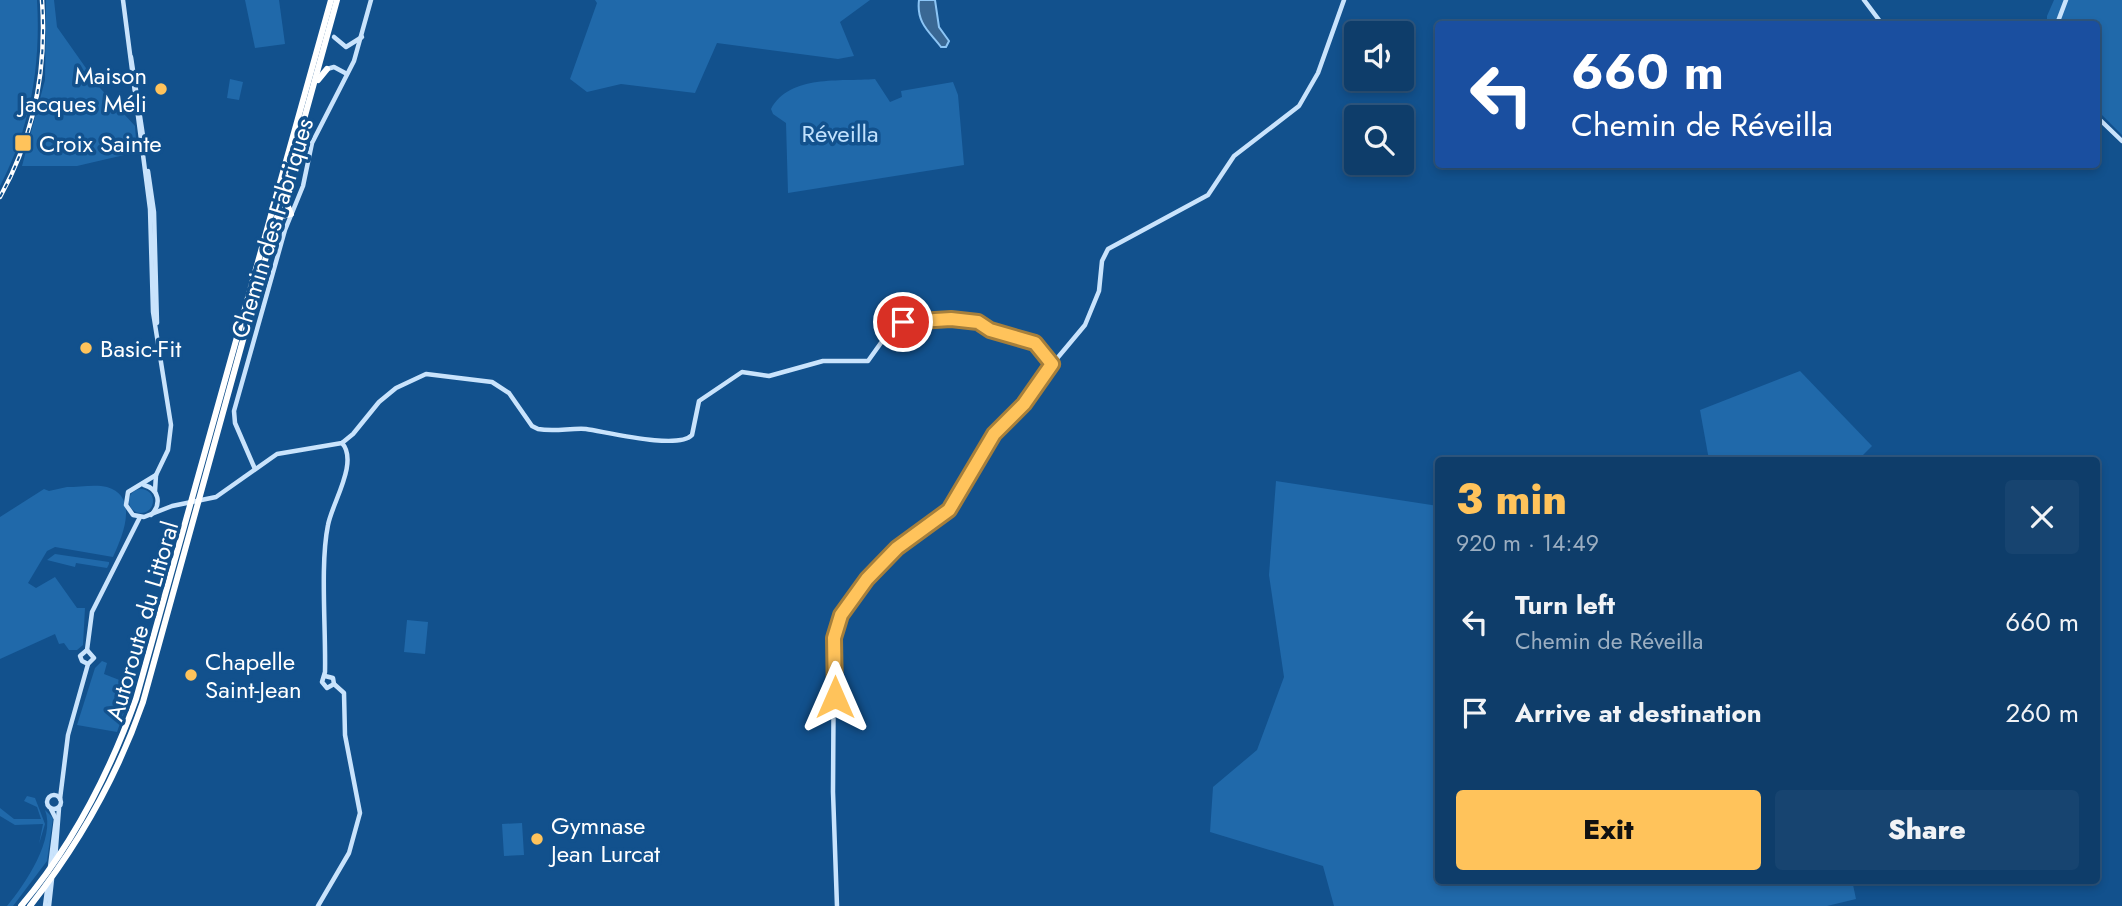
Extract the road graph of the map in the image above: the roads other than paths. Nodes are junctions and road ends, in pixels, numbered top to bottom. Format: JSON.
{"nodes":[{"id":1,"x":123,"y":0,"type":"edge"},
{"id":2,"x":331,"y":0,"type":"edge"},
{"id":3,"x":338,"y":0,"type":"edge"},
{"id":4,"x":371,"y":0,"type":"edge"},
{"id":5,"x":1344,"y":0,"type":"edge"},
{"id":6,"x":1864,"y":0,"type":"edge"},
{"id":7,"x":2066,"y":0,"type":"edge"},
{"id":8,"x":1880,"y":21,"type":"edge"},
{"id":9,"x":2058,"y":21,"type":"edge"},
{"id":10,"x":334,"y":37,"type":"joint"},
{"id":11,"x":362,"y":37,"type":"junction"},
{"id":12,"x":327,"y":69,"type":"joint"},
{"id":13,"x":347,"y":74,"type":"junction"},
{"id":14,"x":305,"y":115,"type":"junction"},
{"id":15,"x":2100,"y":120,"type":"edge"},
{"id":16,"x":302,"y":124,"type":"junction"},
{"id":17,"x":2122,"y":142,"type":"edge"},
{"id":18,"x":292,"y":214,"type":"junction"},
{"id":19,"x":259,"y":279,"type":"junction"},
{"id":20,"x":1052,"y":364,"type":"junction"},
{"id":21,"x":342,"y":443,"type":"junction"},
{"id":22,"x":209,"y":446,"type":"junction"},
{"id":23,"x":255,"y":469,"type":"junction"},
{"id":24,"x":156,"y":475,"type":"junction"},
{"id":25,"x":142,"y":484,"type":"junction"},
{"id":26,"x":156,"y":494,"type":"junction"},
{"id":27,"x":172,"y":506,"type":"junction"},
{"id":28,"x":192,"y":509,"type":"junction"},
{"id":29,"x":131,"y":512,"type":"junction"},
{"id":30,"x":150,"y":515,"type":"junction"},
{"id":31,"x":140,"y":517,"type":"junction"},
{"id":32,"x":132,"y":527,"type":"junction"},
{"id":33,"x":87,"y":650,"type":"junction"},
{"id":34,"x":88,"y":664,"type":"junction"},
{"id":35,"x":325,"y":676,"type":"junction"},
{"id":36,"x":334,"y":684,"type":"junction"},
{"id":37,"x":62,"y":787,"type":"junction"},
{"id":38,"x":54,"y":795,"type":"junction"},
{"id":39,"x":60,"y":799,"type":"junction"},
{"id":40,"x":59,"y":808,"type":"junction"},
{"id":41,"x":51,"y":809,"type":"junction"},
{"id":42,"x":36,"y":902,"type":"edge"},
{"id":43,"x":21,"y":906,"type":"edge"},
{"id":44,"x":30,"y":906,"type":"edge"},
{"id":45,"x":47,"y":906,"type":"edge"},
{"id":46,"x":318,"y":906,"type":"edge"},
{"id":47,"x":837,"y":906,"type":"edge"}],
"edges":[{"from":1,"to":24,"type":"street"},
{"from":2,"to":22,"type":"highway"},
{"from":3,"to":10,"type":"highway"},
{"from":3,"to":14,"type":"highway"},
{"from":4,"to":11,"type":"street","name":"Chemin des Fabriques"},
{"from":5,"to":20,"type":"street"},
{"from":6,"to":8,"type":"street"},
{"from":7,"to":9,"type":"street"},
{"from":10,"to":11,"type":"street"},
{"from":11,"to":13,"type":"street","name":"Chemin des Fabriques"},
{"from":12,"to":13,"type":"street"},
{"from":12,"to":14,"type":"highway"},
{"from":13,"to":18,"type":"street","name":"Chemin des Fabriques"},
{"from":14,"to":16,"type":"highway"},
{"from":15,"to":17,"type":"street"},
{"from":16,"to":18,"type":"highway"},
{"from":16,"to":19,"type":"highway"},
{"from":18,"to":19,"type":"highway"},
{"from":18,"to":23,"type":"street","name":"Chemin des Fabriques"},
{"from":19,"to":22,"type":"highway"},
{"from":20,"to":21,"type":"street"},
{"from":20,"to":47,"type":"street"},
{"from":21,"to":23,"type":"street"},
{"from":21,"to":35,"type":"street"},
{"from":22,"to":28,"type":"highway","name":"Autoroute du Littoral"},
{"from":23,"to":27,"type":"street"},
{"from":24,"to":25,"type":"street"},
{"from":24,"to":26,"type":"street"},
{"from":25,"to":26,"type":"street"},
{"from":25,"to":29,"type":"street"},
{"from":26,"to":27,"type":"street"},
{"from":26,"to":30,"type":"street"},
{"from":27,"to":30,"type":"street"},
{"from":28,"to":42,"type":"highway","name":"Autoroute du Littoral"},
{"from":28,"to":43,"type":"highway","name":"Autoroute du Littoral"},
{"from":29,"to":31,"type":"street"},
{"from":29,"to":32,"type":"street"},
{"from":30,"to":31,"type":"street"},
{"from":31,"to":32,"type":"street"},
{"from":32,"to":33,"type":"street"},
{"from":33,"to":34,"type":"street"},
{"from":33,"to":34,"type":"street"},
{"from":34,"to":37,"type":"street"},
{"from":35,"to":36,"type":"street"},
{"from":35,"to":36,"type":"street"},
{"from":36,"to":46,"type":"street"},
{"from":37,"to":38,"type":"street"},
{"from":37,"to":39,"type":"street"},
{"from":38,"to":39,"type":"street"},
{"from":38,"to":41,"type":"street"},
{"from":39,"to":40,"type":"street"},
{"from":40,"to":41,"type":"street"},
{"from":40,"to":45,"type":"street"},
{"from":41,"to":45,"type":"street"},
{"from":42,"to":44,"type":"highway","name":"Autoroute du Littoral"}]}
